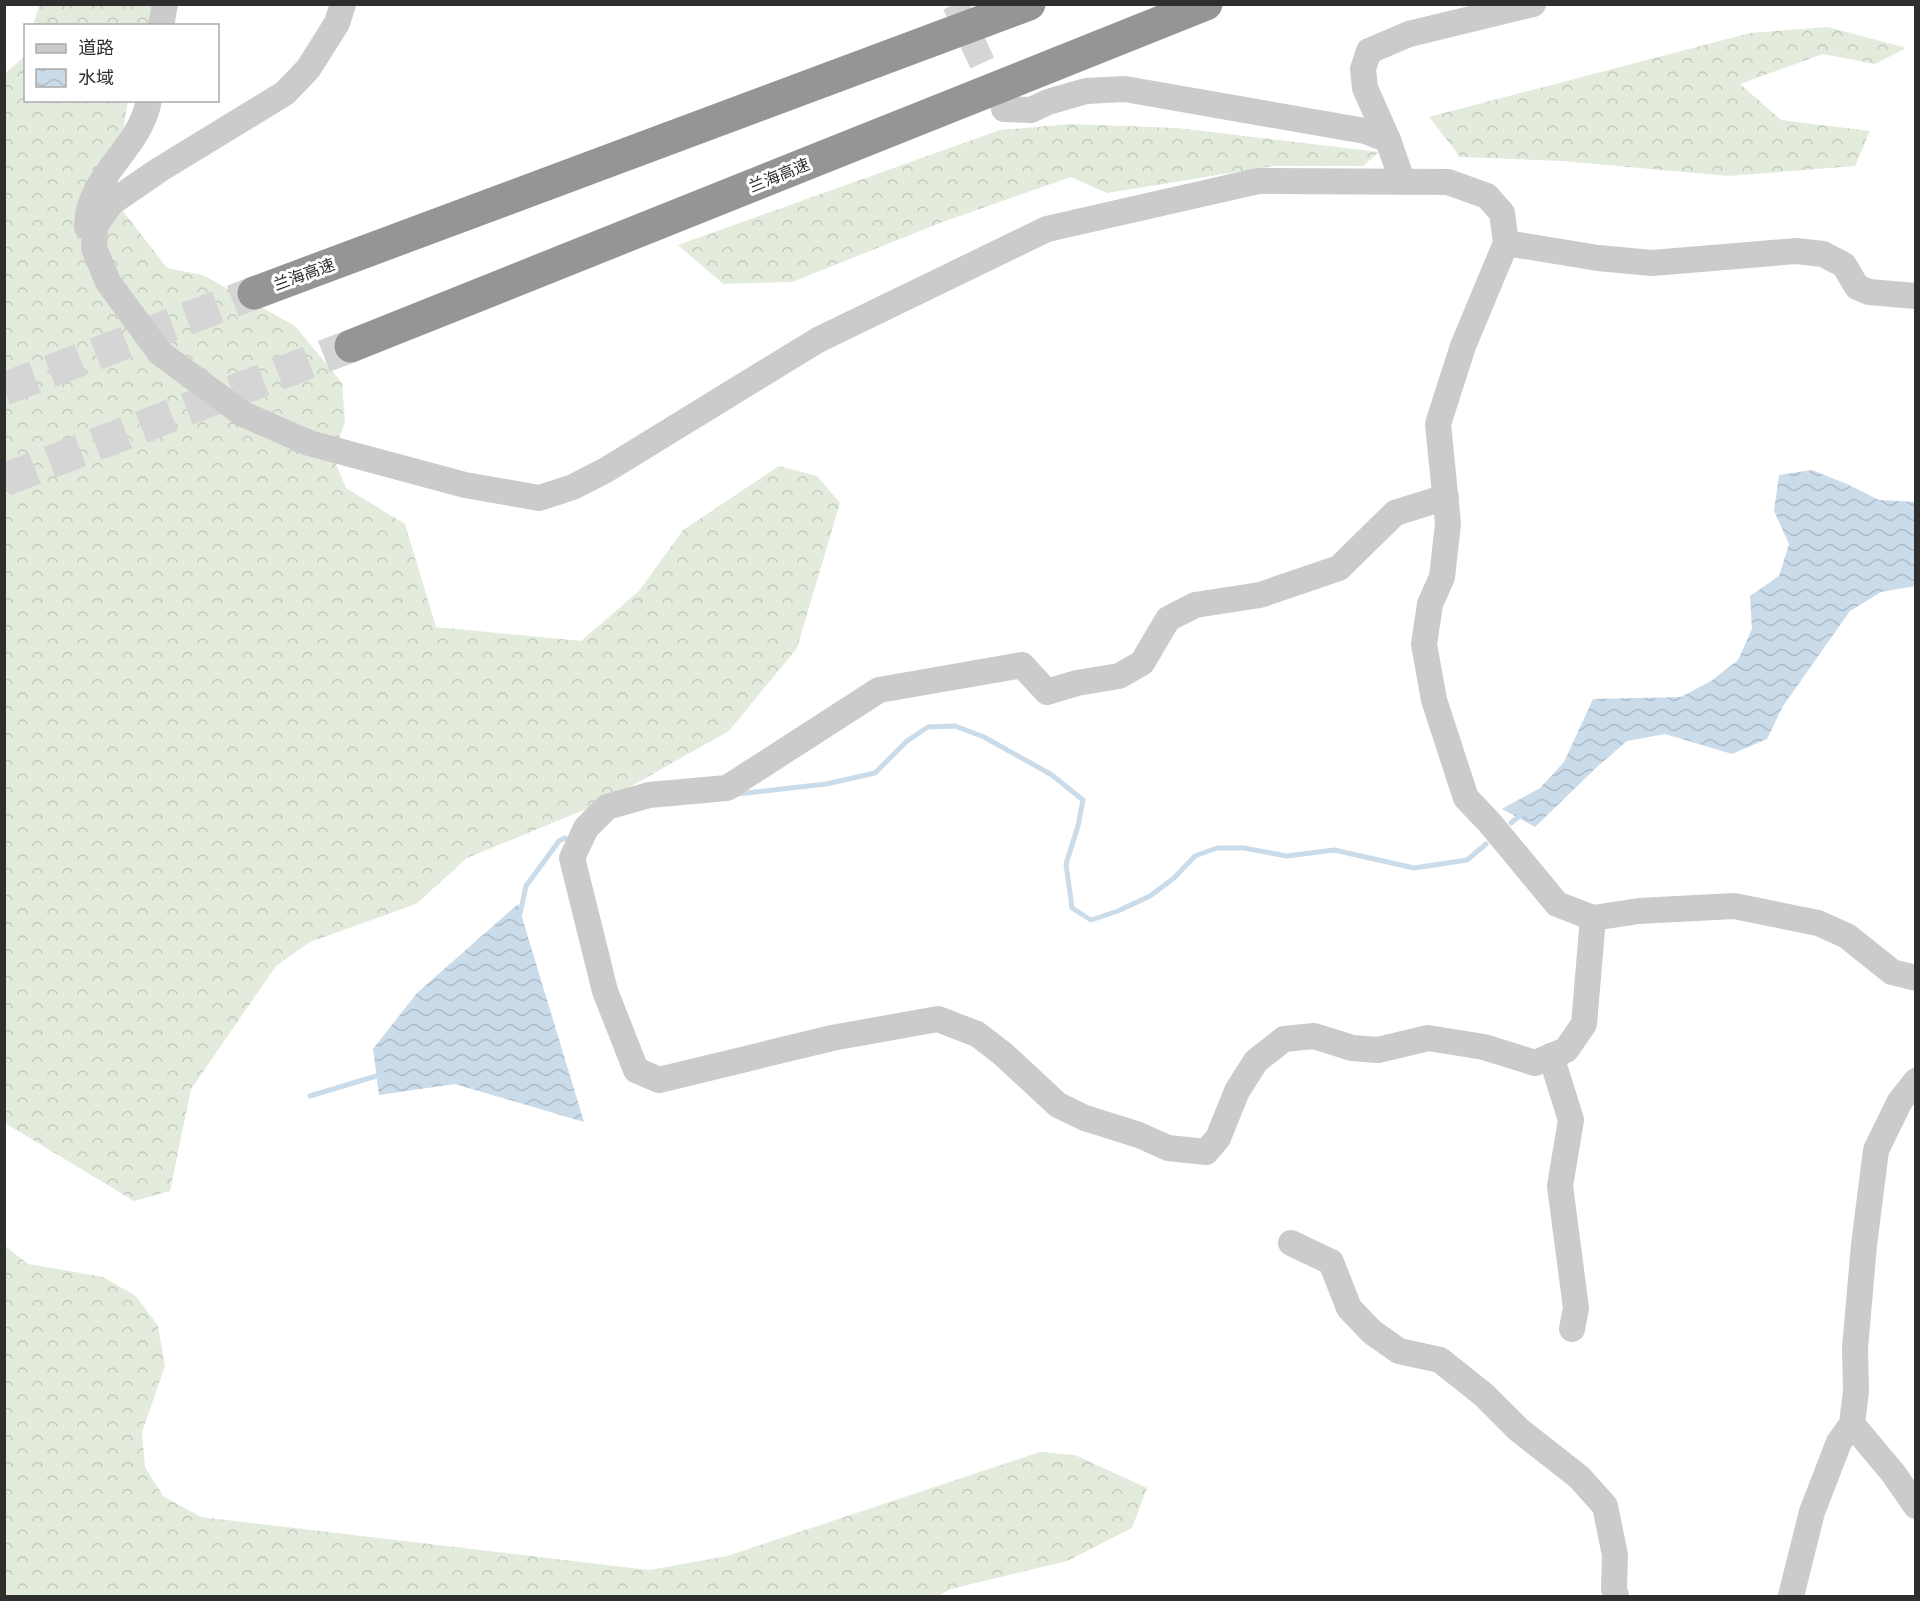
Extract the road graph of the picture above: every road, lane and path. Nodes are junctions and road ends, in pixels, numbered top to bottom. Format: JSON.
{"nodes":[{"id":1,"x":165,"y":4,"type":"edge"},
{"id":2,"x":343,"y":4,"type":"edge"},
{"id":3,"x":1029,"y":4,"type":"edge"},
{"id":4,"x":1206,"y":4,"type":"edge"},
{"id":5,"x":1533,"y":4,"type":"edge"},
{"id":6,"x":161,"y":24,"type":"edge"},
{"id":7,"x":147,"y":102,"type":"edge"},
{"id":8,"x":1004,"y":109,"type":"dead end"},
{"id":9,"x":1388,"y":140,"type":"junction"},
{"id":10,"x":1402,"y":180,"type":"junction"},
{"id":11,"x":1506,"y":243,"type":"junction"},
{"id":12,"x":94,"y":248,"type":"junction"},
{"id":13,"x":254,"y":293,"type":"tunnel mouth"},
{"id":14,"x":1916,"y":296,"type":"edge"},
{"id":15,"x":351,"y":346,"type":"tunnel mouth"},
{"id":16,"x":1446,"y":496,"type":"junction"},
{"id":17,"x":1593,"y":918,"type":"junction"},
{"id":18,"x":1916,"y":978,"type":"edge"},
{"id":19,"x":1551,"y":1056,"type":"junction"},
{"id":20,"x":1916,"y":1081,"type":"edge"},
{"id":21,"x":1291,"y":1243,"type":"dead end"},
{"id":22,"x":1572,"y":1329,"type":"dead end"},
{"id":23,"x":1852,"y":1424,"type":"junction"},
{"id":24,"x":1916,"y":1506,"type":"edge"},
{"id":25,"x":1616,"y":1596,"type":"edge"},
{"id":26,"x":1791,"y":1596,"type":"edge"}],
"edges":[{"from":1,"to":6,"type":"street"},
{"from":2,"to":12,"type":"street"},
{"from":3,"to":13,"type":"highway","name":"兰海高速"},
{"from":4,"to":15,"type":"highway","name":"兰海高速"},
{"from":5,"to":9,"type":"street"},
{"from":7,"to":12,"type":"street"},
{"from":8,"to":9,"type":"street"},
{"from":9,"to":10,"type":"street"},
{"from":10,"to":11,"type":"street"},
{"from":10,"to":12,"type":"street"},
{"from":11,"to":14,"type":"street"},
{"from":11,"to":16,"type":"street"},
{"from":16,"to":17,"type":"street"},
{"from":16,"to":19,"type":"street"},
{"from":17,"to":18,"type":"street"},
{"from":17,"to":19,"type":"street"},
{"from":19,"to":22,"type":"street"},
{"from":20,"to":23,"type":"street"},
{"from":21,"to":25,"type":"street"},
{"from":23,"to":24,"type":"street"},
{"from":23,"to":26,"type":"street"}]}
